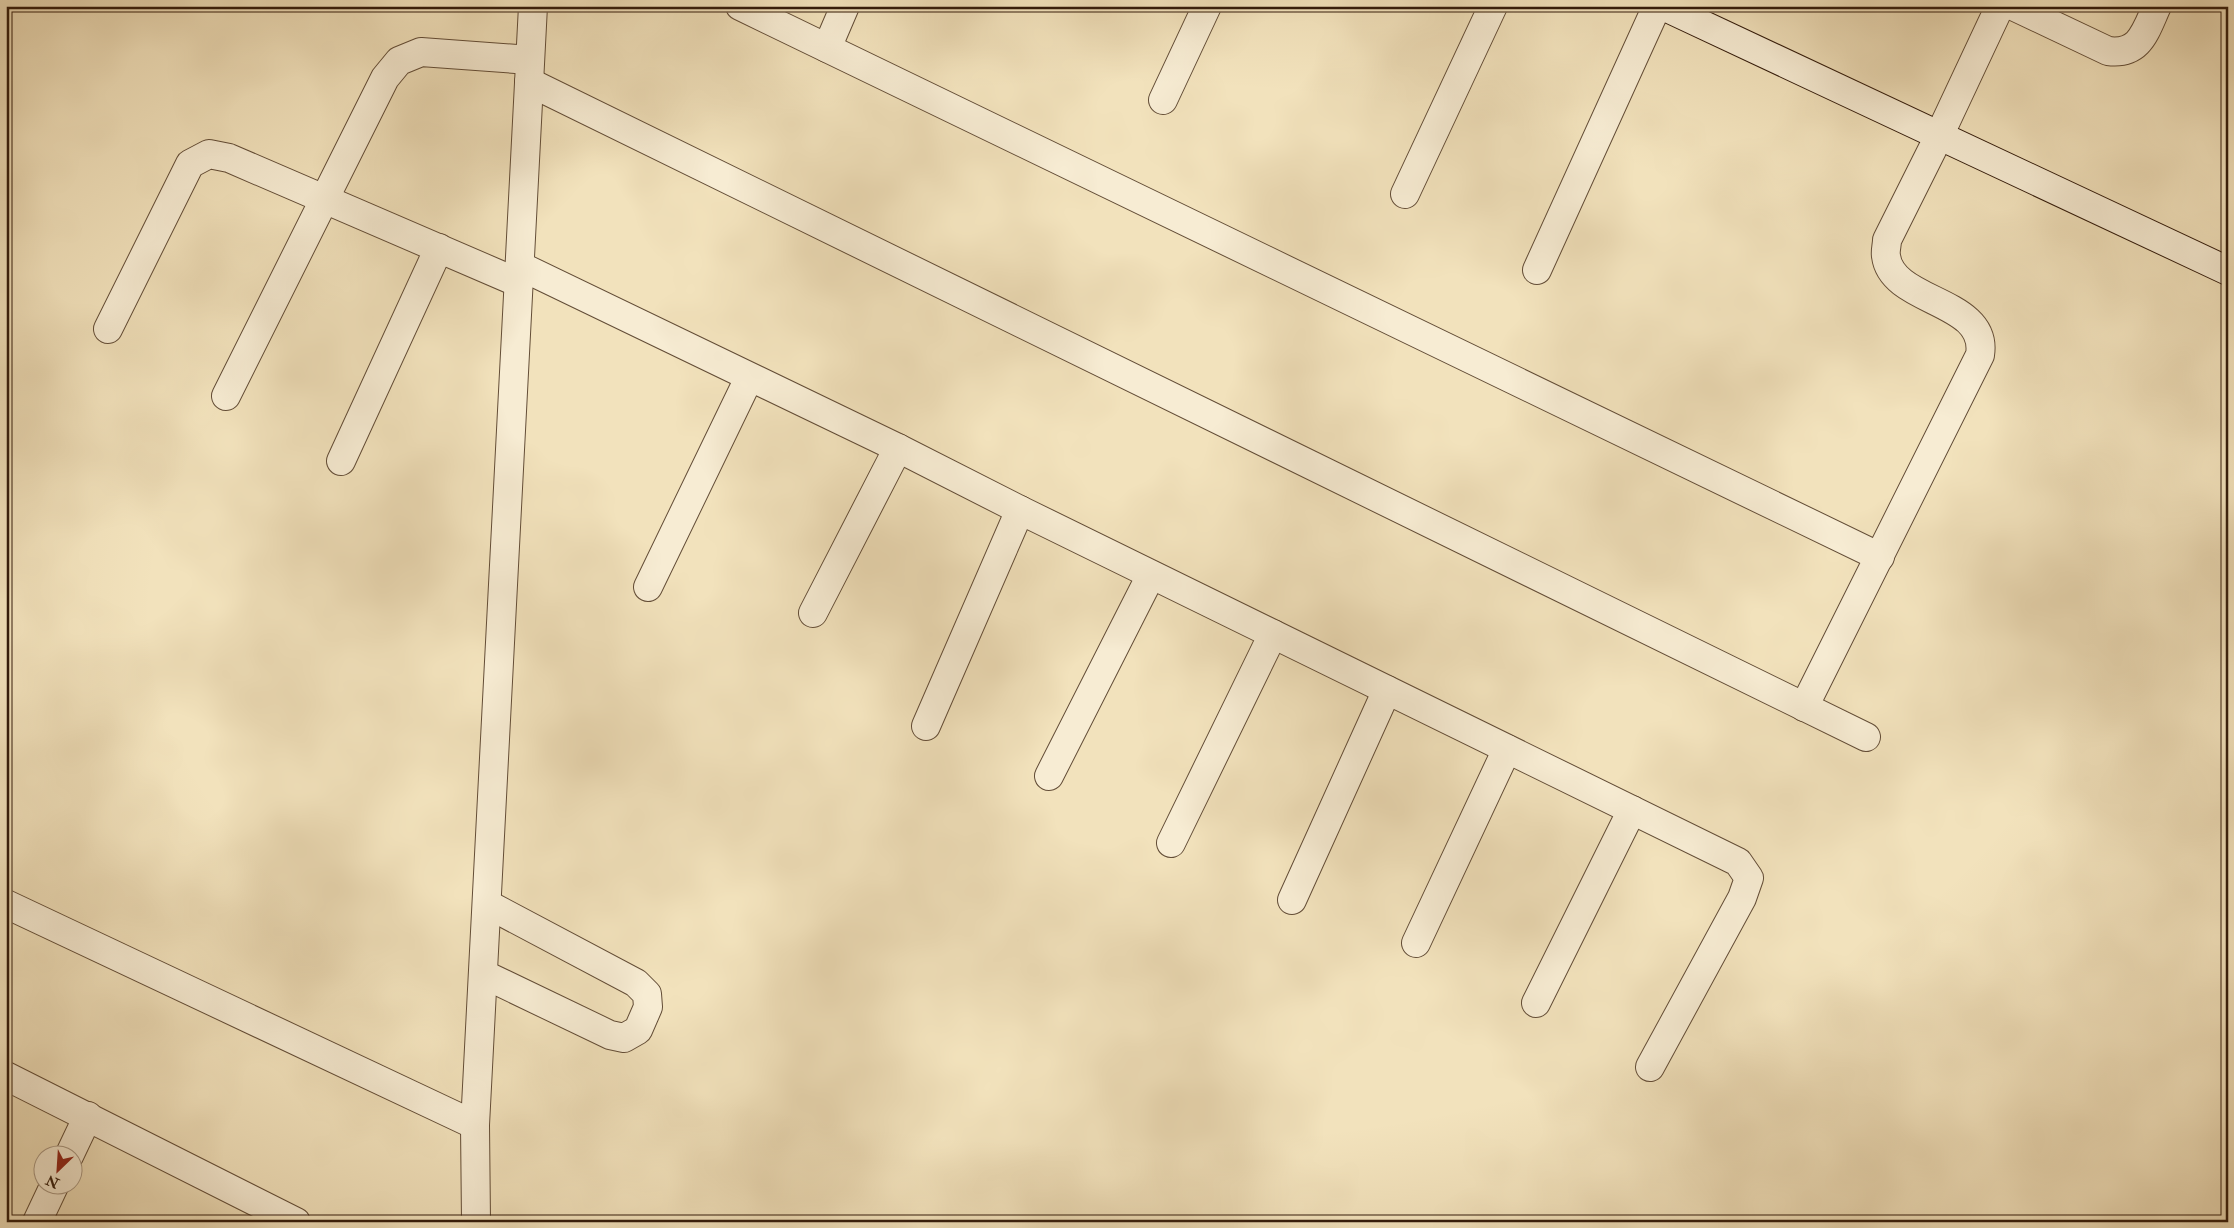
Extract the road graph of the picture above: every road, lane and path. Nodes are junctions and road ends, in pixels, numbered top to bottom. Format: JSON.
{"nodes":[{"id":1,"x":533,"y":6,"type":"edge"},
{"id":2,"x":740,"y":6,"type":"edge"},
{"id":3,"x":845,"y":6,"type":"edge"},
{"id":4,"x":1207,"y":6,"type":"edge"},
{"id":5,"x":1493,"y":6,"type":"edge"},
{"id":6,"x":1657,"y":6,"type":"edge"},
{"id":7,"x":1663,"y":6,"type":"edge"},
{"id":8,"x":2000,"y":6,"type":"edge"},
{"id":9,"x":2014,"y":6,"type":"edge"},
{"id":10,"x":2157,"y":6,"type":"edge"},
{"id":11,"x":827,"y":48,"type":"junction"},
{"id":12,"x":530,"y":71,"type":"junction"},
{"id":13,"x":1163,"y":100,"type":"dead end"},
{"id":14,"x":1939,"y":136,"type":"junction"},
{"id":15,"x":1405,"y":194,"type":"dead end"},
{"id":16,"x":324,"y":199,"type":"junction"},
{"id":17,"x":439,"y":248,"type":"junction"},
{"id":18,"x":1536,"y":270,"type":"dead end"},
{"id":19,"x":2228,"y":271,"type":"edge"},
{"id":20,"x":519,"y":274,"type":"junction"},
{"id":21,"x":108,"y":329,"type":"dead end"},
{"id":22,"x":749,"y":378,"type":"junction"},
{"id":23,"x":226,"y":396,"type":"dead end"},
{"id":24,"x":898,"y":448,"type":"junction"},
{"id":25,"x":341,"y":461,"type":"dead end"},
{"id":26,"x":1020,"y":510,"type":"junction"},
{"id":27,"x":1880,"y":556,"type":"junction"},
{"id":28,"x":1151,"y":575,"type":"junction"},
{"id":29,"x":648,"y":587,"type":"dead end"},
{"id":30,"x":813,"y":613,"type":"dead end"},
{"id":31,"x":1273,"y":634,"type":"junction"},
{"id":32,"x":1387,"y":690,"type":"junction"},
{"id":33,"x":1804,"y":707,"type":"junction"},
{"id":34,"x":926,"y":726,"type":"dead end"},
{"id":35,"x":1866,"y":737,"type":"dead end"},
{"id":36,"x":1508,"y":749,"type":"junction"},
{"id":37,"x":1049,"y":776,"type":"dead end"},
{"id":38,"x":1632,"y":810,"type":"junction"},
{"id":39,"x":1171,"y":843,"type":"dead end"},
{"id":40,"x":1292,"y":900,"type":"dead end"},
{"id":41,"x":6,"y":904,"type":"edge"},
{"id":42,"x":486,"y":904,"type":"junction"},
{"id":43,"x":1416,"y":943,"type":"dead end"},
{"id":44,"x":483,"y":974,"type":"junction"},
{"id":45,"x":1536,"y":1003,"type":"dead end"},
{"id":46,"x":1650,"y":1067,"type":"dead end"},
{"id":47,"x":6,"y":1076,"type":"edge"},
{"id":48,"x":88,"y":1116,"type":"junction"},
{"id":49,"x":476,"y":1125,"type":"junction"},
{"id":50,"x":74,"y":1146,"type":"edge"},
{"id":51,"x":49,"y":1196,"type":"edge"},
{"id":52,"x":36,"y":1222,"type":"edge"},
{"id":53,"x":296,"y":1222,"type":"edge"},
{"id":54,"x":476,"y":1222,"type":"edge"}],
"edges":[{"from":1,"to":12,"type":"street"},
{"from":2,"to":11,"type":"street"},
{"from":3,"to":11,"type":"street"},
{"from":4,"to":13,"type":"street"},
{"from":5,"to":15,"type":"street"},
{"from":6,"to":18,"type":"street"},
{"from":7,"to":14,"type":"street"},
{"from":8,"to":14,"type":"street"},
{"from":9,"to":10,"type":"street"},
{"from":11,"to":27,"type":"street"},
{"from":12,"to":16,"type":"street"},
{"from":12,"to":20,"type":"street"},
{"from":12,"to":33,"type":"street"},
{"from":14,"to":19,"type":"street"},
{"from":14,"to":27,"type":"street"},
{"from":16,"to":17,"type":"street"},
{"from":16,"to":21,"type":"street"},
{"from":16,"to":23,"type":"street"},
{"from":17,"to":20,"type":"street"},
{"from":17,"to":25,"type":"street"},
{"from":20,"to":22,"type":"street"},
{"from":20,"to":42,"type":"street"},
{"from":22,"to":24,"type":"street"},
{"from":22,"to":29,"type":"street"},
{"from":24,"to":26,"type":"street"},
{"from":24,"to":30,"type":"street"},
{"from":26,"to":28,"type":"street"},
{"from":26,"to":34,"type":"street"},
{"from":27,"to":33,"type":"street"},
{"from":28,"to":31,"type":"street"},
{"from":28,"to":37,"type":"street"},
{"from":31,"to":32,"type":"street"},
{"from":31,"to":39,"type":"street"},
{"from":32,"to":36,"type":"street"},
{"from":32,"to":40,"type":"street"},
{"from":33,"to":35,"type":"street"},
{"from":36,"to":38,"type":"street"},
{"from":36,"to":43,"type":"street"},
{"from":38,"to":45,"type":"street"},
{"from":38,"to":46,"type":"street"},
{"from":41,"to":49,"type":"street"},
{"from":42,"to":44,"type":"street"},
{"from":42,"to":44,"type":"street"},
{"from":44,"to":49,"type":"street"},
{"from":47,"to":48,"type":"street"},
{"from":48,"to":50,"type":"street"},
{"from":48,"to":53,"type":"street"},
{"from":49,"to":54,"type":"street"},
{"from":51,"to":52,"type":"street"}]}
